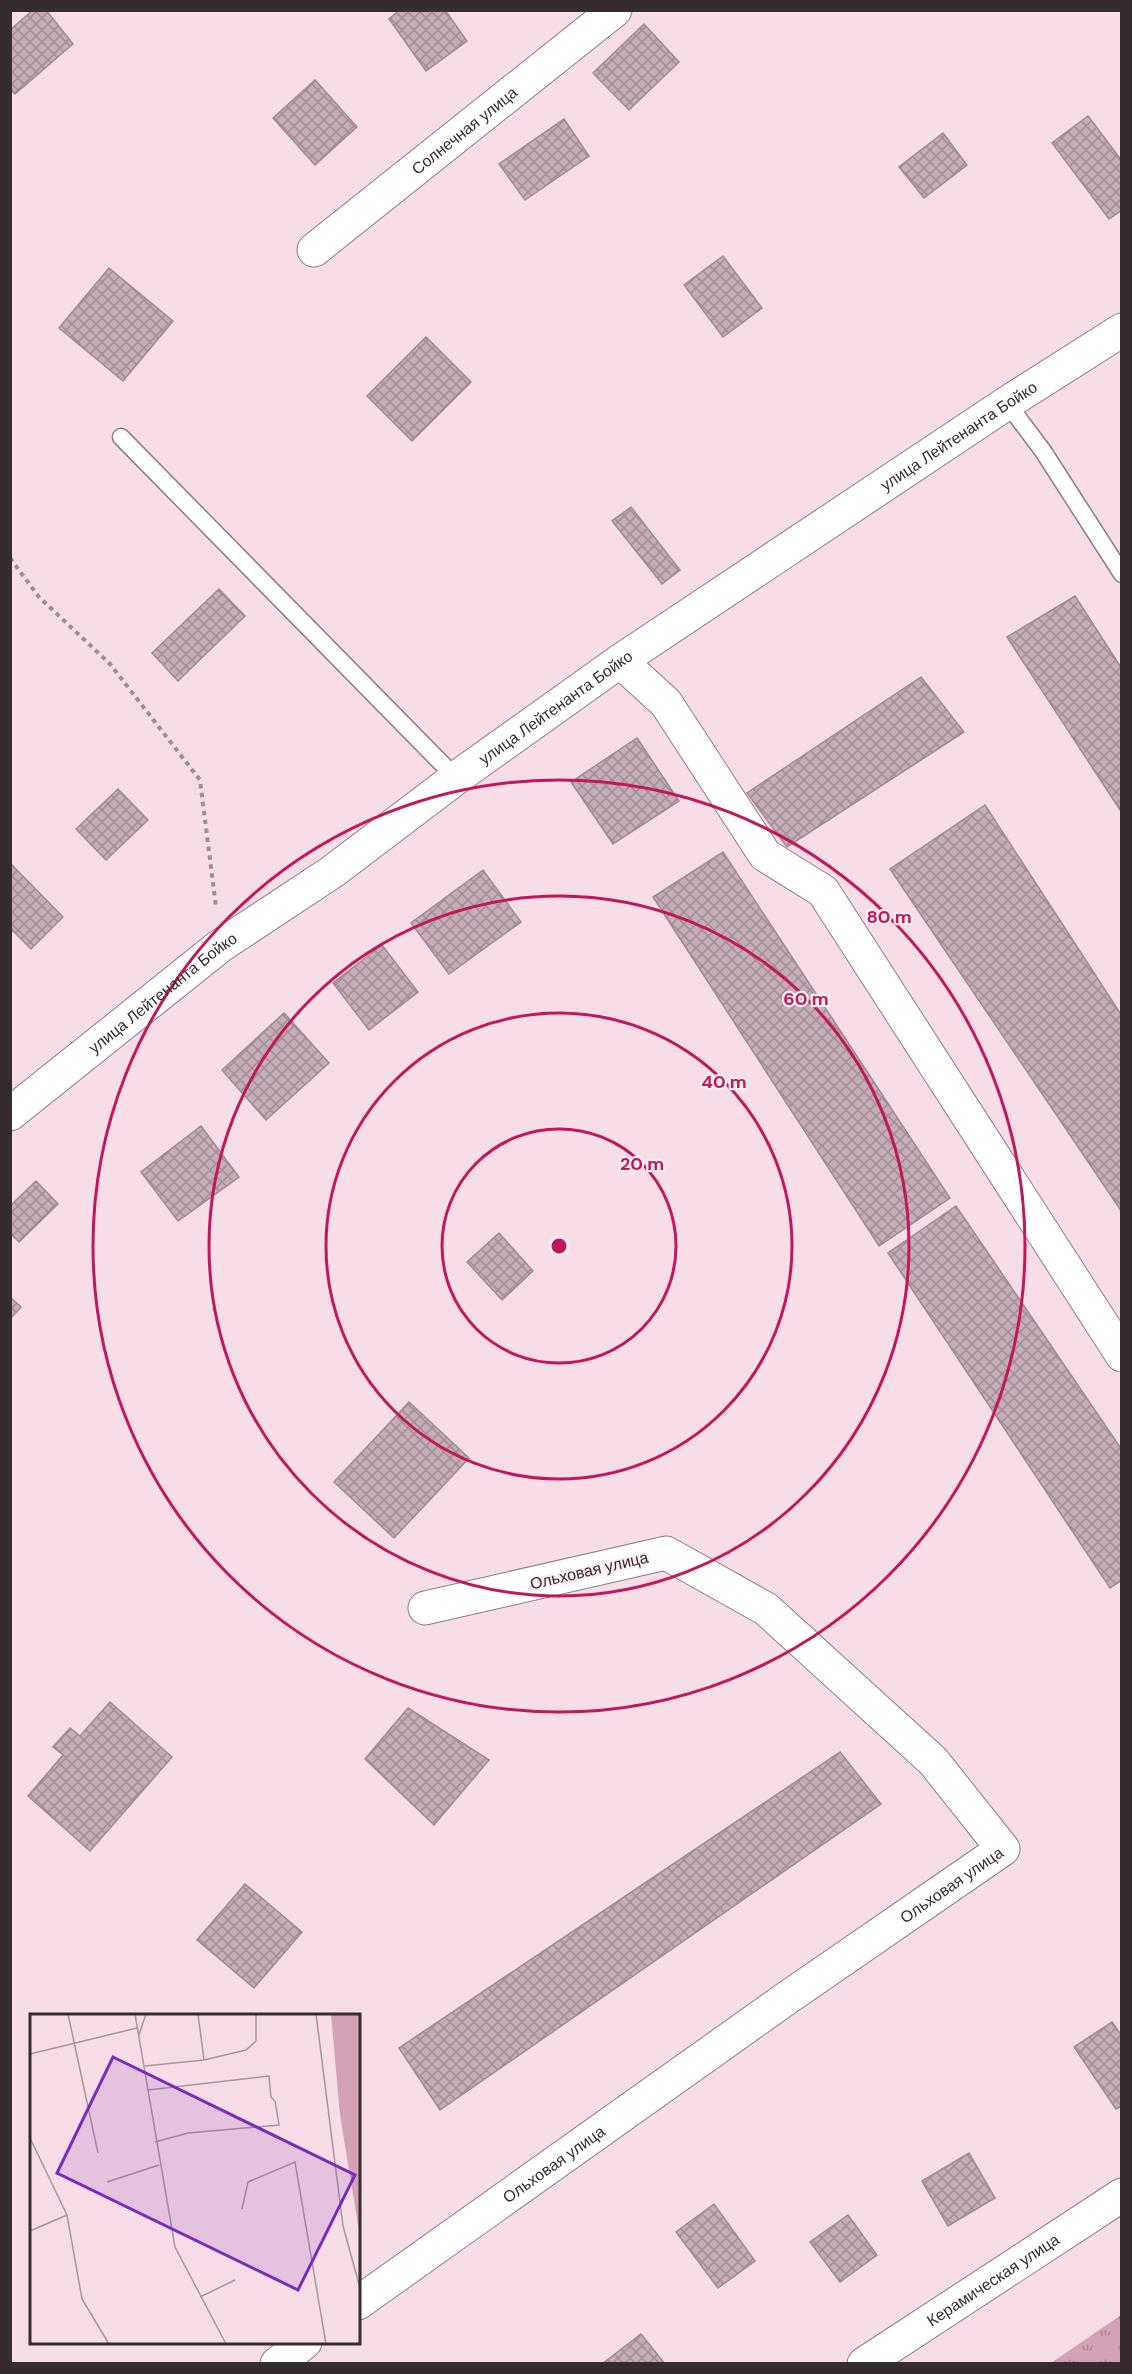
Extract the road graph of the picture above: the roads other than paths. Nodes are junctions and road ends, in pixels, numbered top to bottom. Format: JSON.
{"nodes":[{"id":1,"x":615,"y":10,"type":"edge"},
{"id":2,"x":314,"y":250,"type":"dead end"},
{"id":3,"x":1122,"y":330,"type":"edge"},
{"id":4,"x":1007,"y":403,"type":"junction"},
{"id":5,"x":121,"y":436,"type":"dead end"},
{"id":6,"x":1122,"y":574,"type":"edge"},
{"id":7,"x":620,"y":661,"type":"junction"},
{"id":8,"x":456,"y":778,"type":"junction"},
{"id":9,"x":10,"y":1114,"type":"edge"},
{"id":10,"x":1122,"y":1355,"type":"edge"},
{"id":11,"x":425,"y":1608,"type":"dead end"},
{"id":12,"x":1122,"y":2195,"type":"edge"},
{"id":13,"x":360,"y":2302,"type":"edge"},
{"id":14,"x":304,"y":2344,"type":"edge"},
{"id":15,"x":277,"y":2364,"type":"edge"},
{"id":16,"x":864,"y":2364,"type":"edge"}],
"edges":[{"from":1,"to":2,"type":"street","name":"Солнечная улица"},
{"from":3,"to":4,"type":"street","name":"улица Лейтенанта Бойко"},
{"from":4,"to":6,"type":"lane"},
{"from":4,"to":7,"type":"street","name":"улица Лейтенанта Бойко"},
{"from":5,"to":8,"type":"lane"},
{"from":7,"to":8,"type":"street","name":"улица Лейтенанта Бойко"},
{"from":7,"to":10,"type":"street"},
{"from":8,"to":9,"type":"street","name":"улица Лейтенанта Бойко"},
{"from":11,"to":13,"type":"street","name":"Ольховая улица"},
{"from":12,"to":16,"type":"street","name":"Керамическая улица"},
{"from":14,"to":15,"type":"street"}]}
